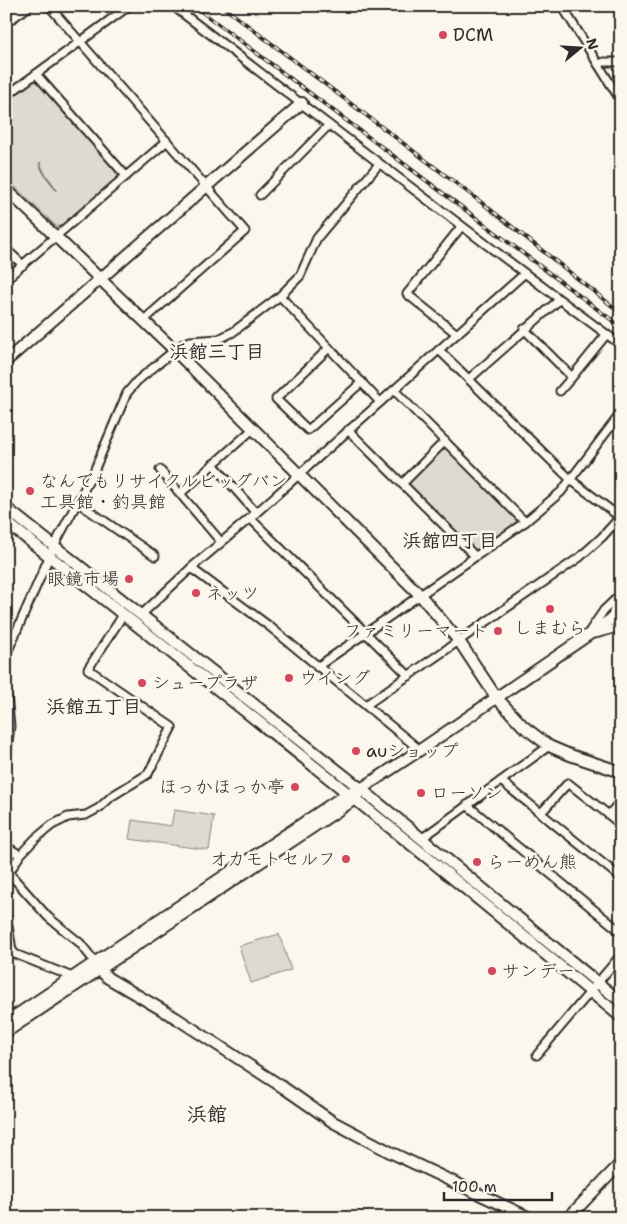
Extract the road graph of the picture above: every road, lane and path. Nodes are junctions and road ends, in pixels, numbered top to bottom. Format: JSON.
{"nodes":[{"id":1,"x":27,"y":6,"type":"edge"},
{"id":2,"x":49,"y":6,"type":"edge"},
{"id":3,"x":130,"y":6,"type":"edge"},
{"id":4,"x":173,"y":6,"type":"edge"},
{"id":5,"x":562,"y":6,"type":"edge"},
{"id":6,"x":6,"y":21,"type":"edge"},
{"id":7,"x":81,"y":42,"type":"junction"},
{"id":8,"x":621,"y":62,"type":"edge"},
{"id":9,"x":598,"y":64,"type":"junction"},
{"id":10,"x":36,"y":74,"type":"junction"},
{"id":11,"x":6,"y":96,"type":"edge"},
{"id":12,"x":621,"y":101,"type":"edge"},
{"id":13,"x":302,"y":103,"type":"junction"},
{"id":14,"x":329,"y":125,"type":"junction"},
{"id":15,"x":167,"y":141,"type":"junction"},
{"id":16,"x":379,"y":164,"type":"junction"},
{"id":17,"x":126,"y":176,"type":"junction"},
{"id":18,"x":207,"y":186,"type":"junction"},
{"id":19,"x":6,"y":189,"type":"edge"},
{"id":20,"x":260,"y":195,"type":"dead end"},
{"id":21,"x":461,"y":227,"type":"junction"},
{"id":22,"x":56,"y":236,"type":"junction"},
{"id":23,"x":6,"y":249,"type":"edge"},
{"id":24,"x":23,"y":265,"type":"junction"},
{"id":25,"x":524,"y":274,"type":"junction"},
{"id":26,"x":6,"y":279,"type":"edge"},
{"id":27,"x":100,"y":279,"type":"junction"},
{"id":28,"x":280,"y":296,"type":"junction"},
{"id":29,"x":559,"y":300,"type":"junction"},
{"id":30,"x":144,"y":320,"type":"junction"},
{"id":31,"x":524,"y":329,"type":"junction"},
{"id":32,"x":457,"y":334,"type":"junction"},
{"id":33,"x":606,"y":334,"type":"junction"},
{"id":34,"x":621,"y":345,"type":"edge"},
{"id":35,"x":330,"y":348,"type":"junction"},
{"id":36,"x":439,"y":350,"type":"junction"},
{"id":37,"x":175,"y":351,"type":"junction"},
{"id":38,"x":6,"y":361,"type":"edge"},
{"id":39,"x":572,"y":377,"type":"junction"},
{"id":40,"x":468,"y":378,"type":"junction"},
{"id":41,"x":362,"y":382,"type":"junction"},
{"id":42,"x":394,"y":390,"type":"junction"},
{"id":43,"x":560,"y":391,"type":"dead end"},
{"id":44,"x":380,"y":402,"type":"junction"},
{"id":45,"x":621,"y":413,"type":"edge"},
{"id":46,"x":253,"y":429,"type":"junction"},
{"id":47,"x":348,"y":430,"type":"junction"},
{"id":48,"x":445,"y":441,"type":"junction"},
{"id":49,"x":213,"y":464,"type":"junction"},
{"id":50,"x":160,"y":470,"type":"dead end"},
{"id":51,"x":298,"y":474,"type":"junction"},
{"id":52,"x":571,"y":480,"type":"junction"},
{"id":53,"x":402,"y":484,"type":"junction"},
{"id":54,"x":181,"y":493,"type":"junction"},
{"id":55,"x":77,"y":502,"type":"junction"},
{"id":56,"x":6,"y":508,"type":"edge"},
{"id":57,"x":253,"y":515,"type":"junction"},
{"id":58,"x":620,"y":517,"type":"edge"},
{"id":59,"x":6,"y":522,"type":"edge"},
{"id":60,"x":525,"y":522,"type":"junction"},
{"id":61,"x":221,"y":542,"type":"junction"},
{"id":62,"x":54,"y":546,"type":"junction"},
{"id":63,"x":50,"y":556,"type":"junction"},
{"id":64,"x":155,"y":556,"type":"dead end"},
{"id":65,"x":475,"y":556,"type":"junction"},
{"id":66,"x":191,"y":568,"type":"junction"},
{"id":67,"x":621,"y":594,"type":"edge"},
{"id":68,"x":420,"y":595,"type":"junction"},
{"id":69,"x":621,"y":607,"type":"edge"},
{"id":70,"x":123,"y":615,"type":"junction"},
{"id":71,"x":141,"y":615,"type":"junction"},
{"id":72,"x":617,"y":618,"type":"edge"},
{"id":73,"x":621,"y":627,"type":"edge"},
{"id":74,"x":365,"y":633,"type":"junction"},
{"id":75,"x":587,"y":636,"type":"junction"},
{"id":76,"x":460,"y":641,"type":"junction"},
{"id":77,"x":6,"y":655,"type":"edge"},
{"id":78,"x":317,"y":667,"type":"junction"},
{"id":79,"x":409,"y":676,"type":"junction"},
{"id":80,"x":6,"y":686,"type":"edge"},
{"id":81,"x":496,"y":697,"type":"junction"},
{"id":82,"x":366,"y":705,"type":"junction"},
{"id":83,"x":549,"y":746,"type":"junction"},
{"id":84,"x":420,"y":750,"type":"junction"},
{"id":85,"x":6,"y":759,"type":"edge"},
{"id":86,"x":621,"y":772,"type":"edge"},
{"id":87,"x":501,"y":781,"type":"junction"},
{"id":88,"x":361,"y":789,"type":"junction"},
{"id":89,"x":352,"y":796,"type":"junction"},
{"id":90,"x":621,"y":800,"type":"edge"},
{"id":91,"x":467,"y":805,"type":"junction"},
{"id":92,"x":541,"y":813,"type":"junction"},
{"id":93,"x":609,"y":815,"type":"junction"},
{"id":94,"x":621,"y":825,"type":"edge"},
{"id":95,"x":421,"y":839,"type":"junction"},
{"id":96,"x":6,"y":846,"type":"edge"},
{"id":97,"x":20,"y":855,"type":"junction"},
{"id":98,"x":8,"y":875,"type":"edge"},
{"id":99,"x":621,"y":878,"type":"edge"},
{"id":100,"x":6,"y":914,"type":"edge"},
{"id":101,"x":621,"y":932,"type":"edge"},
{"id":102,"x":621,"y":955,"type":"edge"},
{"id":103,"x":97,"y":966,"type":"junction"},
{"id":104,"x":77,"y":979,"type":"junction"},
{"id":105,"x":598,"y":983,"type":"junction"},
{"id":106,"x":590,"y":991,"type":"junction"},
{"id":107,"x":621,"y":1002,"type":"edge"},
{"id":108,"x":621,"y":1017,"type":"edge"},
{"id":109,"x":6,"y":1020,"type":"edge"},
{"id":110,"x":6,"y":1032,"type":"edge"},
{"id":111,"x":537,"y":1055,"type":"dead end"},
{"id":112,"x":621,"y":1163,"type":"edge"},
{"id":113,"x":530,"y":1218,"type":"edge"},
{"id":114,"x":568,"y":1218,"type":"edge"}],
"edges":[{"from":1,"to":6,"type":"street"},
{"from":2,"to":7,"type":"street"},
{"from":3,"to":7,"type":"street"},
{"from":4,"to":13,"type":"street"},
{"from":5,"to":9,"type":"street"},
{"from":7,"to":10,"type":"street"},
{"from":7,"to":15,"type":"street"},
{"from":8,"to":9,"type":"street"},
{"from":9,"to":12,"type":"street"},
{"from":10,"to":11,"type":"street"},
{"from":10,"to":17,"type":"street"},
{"from":13,"to":14,"type":"street"},
{"from":13,"to":18,"type":"street"},
{"from":14,"to":16,"type":"street"},
{"from":14,"to":20,"type":"street"},
{"from":15,"to":17,"type":"street"},
{"from":15,"to":18,"type":"street"},
{"from":16,"to":21,"type":"street"},
{"from":16,"to":28,"type":"street"},
{"from":17,"to":22,"type":"street"},
{"from":18,"to":27,"type":"street"},
{"from":18,"to":30,"type":"street"},
{"from":19,"to":22,"type":"street"},
{"from":21,"to":25,"type":"street"},
{"from":21,"to":32,"type":"street"},
{"from":22,"to":24,"type":"street"},
{"from":22,"to":27,"type":"street"},
{"from":23,"to":24,"type":"street"},
{"from":24,"to":26,"type":"street"},
{"from":25,"to":29,"type":"street"},
{"from":25,"to":32,"type":"street"},
{"from":27,"to":30,"type":"street"},
{"from":27,"to":38,"type":"street"},
{"from":28,"to":35,"type":"street"},
{"from":28,"to":37,"type":"street"},
{"from":29,"to":31,"type":"street"},
{"from":29,"to":33,"type":"street"},
{"from":30,"to":37,"type":"street"},
{"from":31,"to":39,"type":"street"},
{"from":31,"to":40,"type":"street"},
{"from":32,"to":36,"type":"street"},
{"from":33,"to":34,"type":"street"},
{"from":33,"to":39,"type":"street"},
{"from":35,"to":41,"type":"street"},
{"from":35,"to":41,"type":"street"},
{"from":36,"to":40,"type":"street"},
{"from":36,"to":42,"type":"street"},
{"from":37,"to":46,"type":"street"},
{"from":37,"to":55,"type":"street"},
{"from":39,"to":43,"type":"street"},
{"from":40,"to":52,"type":"street"},
{"from":41,"to":44,"type":"street"},
{"from":42,"to":44,"type":"street"},
{"from":42,"to":48,"type":"street"},
{"from":44,"to":47,"type":"street"},
{"from":45,"to":52,"type":"street"},
{"from":46,"to":49,"type":"street"},
{"from":46,"to":51,"type":"street"},
{"from":47,"to":51,"type":"street"},
{"from":47,"to":53,"type":"street"},
{"from":48,"to":53,"type":"street"},
{"from":48,"to":60,"type":"street"},
{"from":49,"to":54,"type":"street"},
{"from":49,"to":57,"type":"street"},
{"from":50,"to":54,"type":"street"},
{"from":51,"to":57,"type":"street"},
{"from":51,"to":68,"type":"street"},
{"from":52,"to":58,"type":"street"},
{"from":52,"to":60,"type":"street"},
{"from":53,"to":65,"type":"street"},
{"from":54,"to":61,"type":"street"},
{"from":55,"to":62,"type":"street"},
{"from":55,"to":64,"type":"street"},
{"from":56,"to":62,"type":"street"},
{"from":57,"to":61,"type":"street"},
{"from":57,"to":74,"type":"street"},
{"from":58,"to":76,"type":"street"},
{"from":59,"to":63,"type":"street"},
{"from":60,"to":65,"type":"street"},
{"from":61,"to":66,"type":"street"},
{"from":62,"to":63,"type":"street"},
{"from":62,"to":71,"type":"street"},
{"from":63,"to":70,"type":"street"},
{"from":63,"to":77,"type":"street"},
{"from":65,"to":68,"type":"street"},
{"from":66,"to":71,"type":"street"},
{"from":66,"to":78,"type":"street"},
{"from":67,"to":75,"type":"street"},
{"from":68,"to":74,"type":"street"},
{"from":68,"to":76,"type":"street"},
{"from":69,"to":72,"type":"street"},
{"from":70,"to":89,"type":"street"},
{"from":70,"to":97,"type":"street"},
{"from":71,"to":88,"type":"street"},
{"from":72,"to":75,"type":"street"},
{"from":73,"to":75,"type":"street"},
{"from":74,"to":78,"type":"street"},
{"from":74,"to":79,"type":"street"},
{"from":75,"to":81,"type":"street"},
{"from":76,"to":79,"type":"street"},
{"from":76,"to":81,"type":"street"},
{"from":78,"to":82,"type":"street"},
{"from":79,"to":82,"type":"street"},
{"from":80,"to":85,"type":"street"},
{"from":81,"to":83,"type":"street"},
{"from":81,"to":84,"type":"street"},
{"from":82,"to":84,"type":"street"},
{"from":83,"to":86,"type":"street"},
{"from":83,"to":87,"type":"street"},
{"from":84,"to":88,"type":"street"},
{"from":87,"to":91,"type":"street"},
{"from":87,"to":92,"type":"street"},
{"from":88,"to":89,"type":"street"},
{"from":88,"to":95,"type":"street"},
{"from":89,"to":103,"type":"street"},
{"from":89,"to":106,"type":"street"},
{"from":90,"to":93,"type":"street"},
{"from":91,"to":95,"type":"street"},
{"from":91,"to":101,"type":"street"},
{"from":92,"to":93,"type":"street"},
{"from":92,"to":99,"type":"street"},
{"from":93,"to":94,"type":"street"},
{"from":95,"to":105,"type":"street"},
{"from":96,"to":97,"type":"street"},
{"from":97,"to":98,"type":"street"},
{"from":98,"to":103,"type":"street"},
{"from":100,"to":104,"type":"street"},
{"from":102,"to":105,"type":"street"},
{"from":103,"to":104,"type":"street"},
{"from":103,"to":113,"type":"street"},
{"from":104,"to":109,"type":"street"},
{"from":104,"to":110,"type":"street"},
{"from":105,"to":106,"type":"street"},
{"from":105,"to":107,"type":"street"},
{"from":106,"to":108,"type":"street"},
{"from":106,"to":111,"type":"street"},
{"from":112,"to":114,"type":"street"}]}
